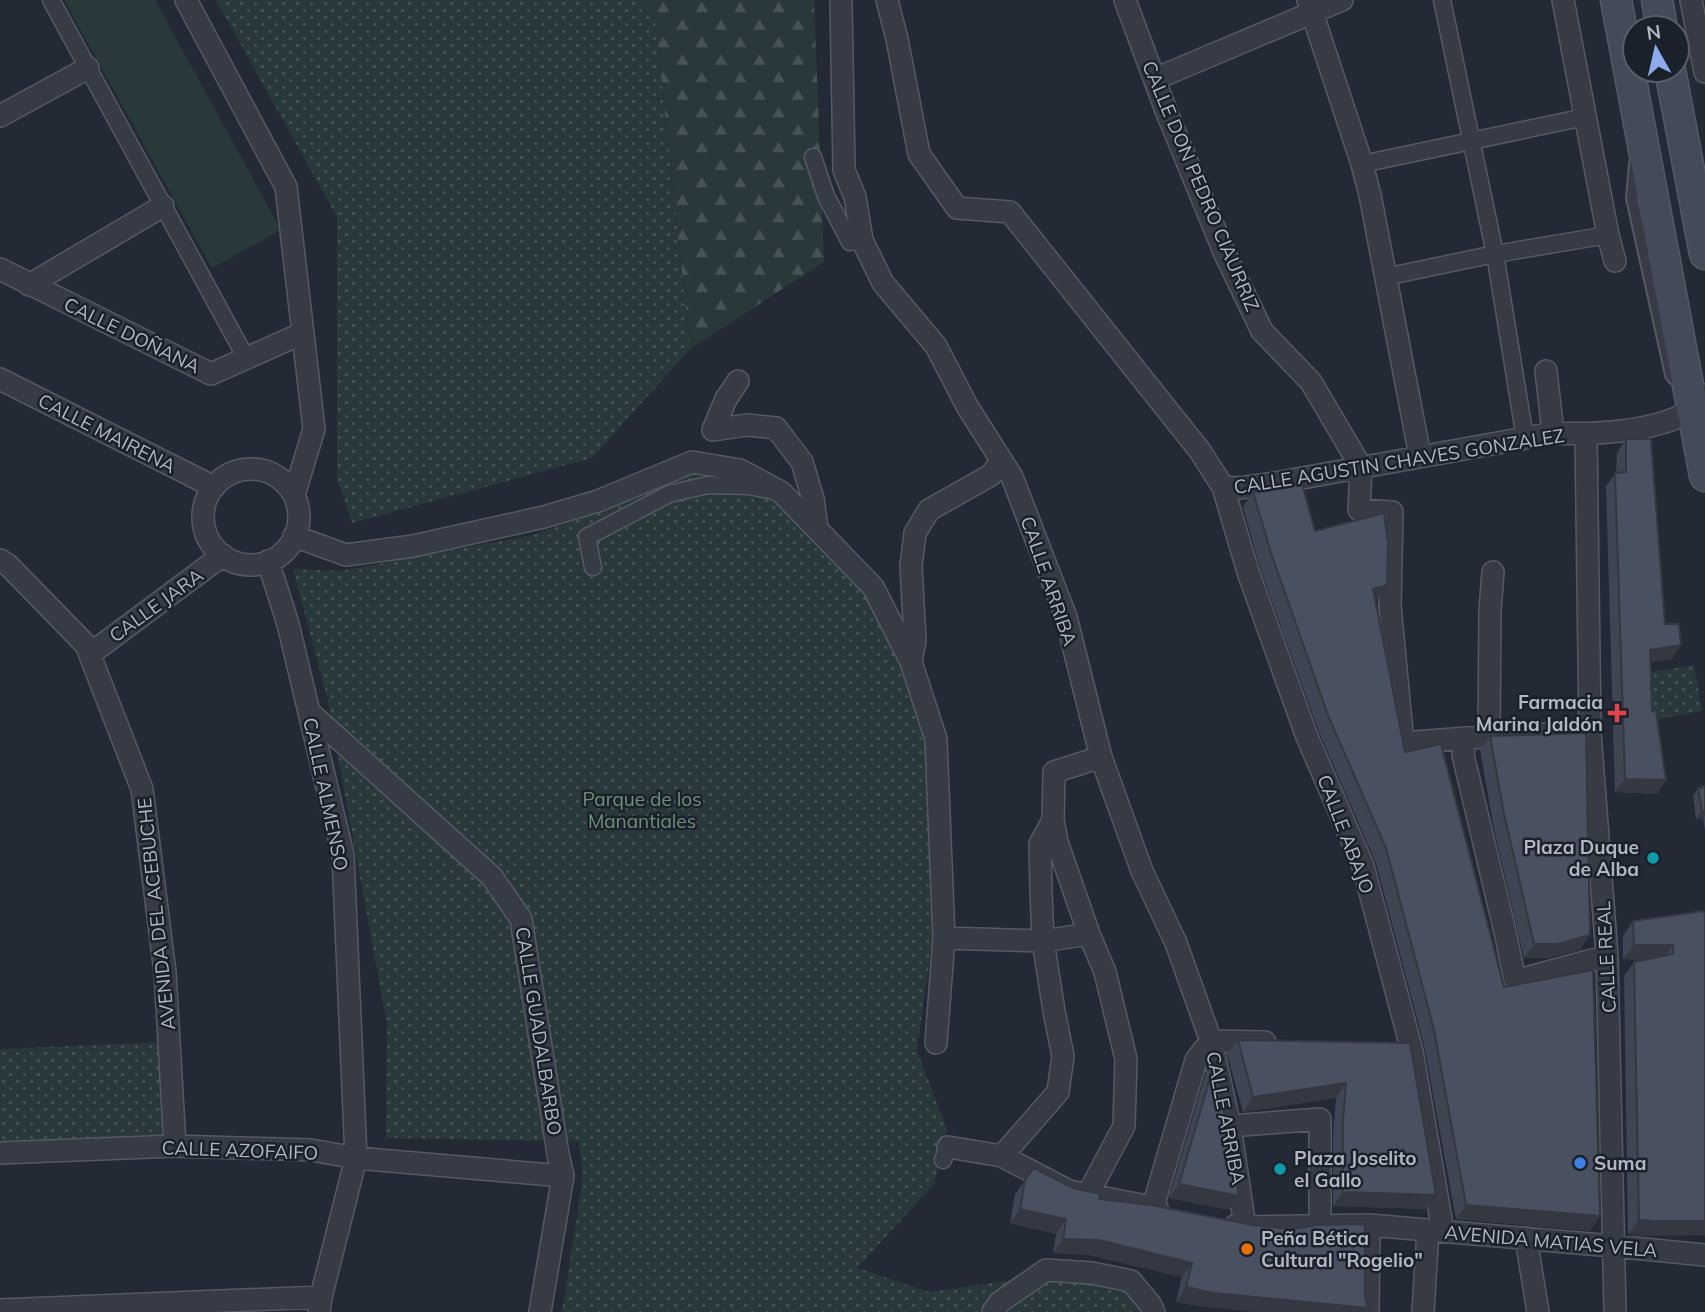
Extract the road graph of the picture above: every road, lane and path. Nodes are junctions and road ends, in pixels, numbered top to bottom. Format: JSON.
{"nodes":[{"id":1,"x":51,"y":0,"type":"edge"},
{"id":2,"x":186,"y":0,"type":"edge"},
{"id":3,"x":841,"y":0,"type":"edge"},
{"id":4,"x":887,"y":0,"type":"edge"},
{"id":5,"x":1125,"y":0,"type":"edge"},
{"id":6,"x":1342,"y":0,"type":"edge"},
{"id":7,"x":1442,"y":0,"type":"edge"},
{"id":8,"x":1563,"y":0,"type":"edge"},
{"id":9,"x":1616,"y":0,"type":"edge"},
{"id":10,"x":1691,"y":0,"type":"edge"},
{"id":11,"x":1311,"y":7,"type":"edge"},
{"id":12,"x":88,"y":68,"type":"junction"},
{"id":13,"x":1705,"y":72,"type":"edge"},
{"id":14,"x":1155,"y":79,"type":"junction"},
{"id":15,"x":1673,"y":84,"type":"edge"},
{"id":16,"x":0,"y":116,"type":"edge"},
{"id":17,"x":1585,"y":117,"type":"junction"},
{"id":18,"x":1472,"y":141,"type":"junction"},
{"id":19,"x":813,"y":157,"type":"dead end"},
{"id":20,"x":1362,"y":164,"type":"junction"},
{"id":21,"x":163,"y":206,"type":"junction"},
{"id":22,"x":1608,"y":235,"type":"junction"},
{"id":23,"x":862,"y":240,"type":"junction"},
{"id":24,"x":1495,"y":254,"type":"junction"},
{"id":25,"x":1705,"y":254,"type":"edge"},
{"id":26,"x":1615,"y":261,"type":"dead end"},
{"id":27,"x":0,"y":269,"type":"edge"},
{"id":28,"x":1385,"y":277,"type":"junction"},
{"id":29,"x":29,"y":285,"type":"junction"},
{"id":30,"x":303,"y":333,"type":"junction"},
{"id":31,"x":246,"y":358,"type":"junction"},
{"id":32,"x":1546,"y":371,"type":"dead end"},
{"id":33,"x":0,"y":379,"type":"edge"},
{"id":34,"x":738,"y":381,"type":"dead end"},
{"id":35,"x":1699,"y":402,"type":"edge"},
{"id":36,"x":1553,"y":433,"type":"junction"},
{"id":37,"x":1586,"y":435,"type":"junction"},
{"id":38,"x":1525,"y":438,"type":"junction"},
{"id":39,"x":1420,"y":456,"type":"junction"},
{"id":40,"x":1001,"y":461,"type":"junction"},
{"id":41,"x":1361,"y":467,"type":"junction"},
{"id":42,"x":1705,"y":476,"type":"edge"},
{"id":43,"x":214,"y":487,"type":"junction"},
{"id":44,"x":1223,"y":487,"type":"junction"},
{"id":45,"x":781,"y":492,"type":"junction"},
{"id":46,"x":294,"y":495,"type":"junction"},
{"id":47,"x":817,"y":528,"type":"junction"},
{"id":48,"x":294,"y":536,"type":"junction"},
{"id":49,"x":223,"y":555,"type":"junction"},
{"id":50,"x":0,"y":560,"type":"edge"},
{"id":51,"x":268,"y":561,"type":"junction"},
{"id":52,"x":593,"y":567,"type":"dead end"},
{"id":53,"x":1493,"y":572,"type":"dead end"},
{"id":54,"x":90,"y":654,"type":"junction"},
{"id":55,"x":911,"y":662,"type":"junction"},
{"id":56,"x":309,"y":712,"type":"junction"},
{"id":57,"x":1590,"y":732,"type":"junction"},
{"id":58,"x":1489,"y":737,"type":"junction"},
{"id":59,"x":1466,"y":738,"type":"junction"},
{"id":60,"x":1101,"y":757,"type":"junction"},
{"id":61,"x":1053,"y":820,"type":"junction"},
{"id":62,"x":1089,"y":934,"type":"junction"},
{"id":63,"x":944,"y":938,"type":"junction"},
{"id":64,"x":1043,"y":940,"type":"junction"},
{"id":65,"x":1608,"y":956,"type":"junction"},
{"id":66,"x":1211,"y":1041,"type":"junction"},
{"id":67,"x":1291,"y":1042,"type":"edge"},
{"id":68,"x":936,"y":1043,"type":"dead end"},
{"id":69,"x":1384,"y":1044,"type":"edge"},
{"id":70,"x":1411,"y":1045,"type":"junction"},
{"id":71,"x":1230,"y":1126,"type":"junction"},
{"id":72,"x":175,"y":1146,"type":"junction"},
{"id":73,"x":0,"y":1153,"type":"edge"},
{"id":74,"x":946,"y":1154,"type":"dead end"},
{"id":75,"x":1002,"y":1156,"type":"junction"},
{"id":76,"x":356,"y":1158,"type":"junction"},
{"id":77,"x":563,"y":1176,"type":"junction"},
{"id":78,"x":1088,"y":1194,"type":"junction"},
{"id":79,"x":1153,"y":1207,"type":"junction"},
{"id":80,"x":1180,"y":1213,"type":"edge"},
{"id":81,"x":1219,"y":1221,"type":"edge"},
{"id":82,"x":1369,"y":1225,"type":"junction"},
{"id":83,"x":1320,"y":1226,"type":"junction"},
{"id":84,"x":1245,"y":1227,"type":"junction"},
{"id":85,"x":1436,"y":1230,"type":"junction"},
{"id":86,"x":1526,"y":1238,"type":"junction"},
{"id":87,"x":1614,"y":1246,"type":"junction"},
{"id":88,"x":1705,"y":1255,"type":"edge"},
{"id":89,"x":320,"y":1305,"type":"edge"},
{"id":90,"x":0,"y":1310,"type":"edge"},
{"id":91,"x":540,"y":1312,"type":"edge"},
{"id":92,"x":993,"y":1312,"type":"edge"},
{"id":93,"x":1154,"y":1312,"type":"edge"},
{"id":94,"x":1368,"y":1312,"type":"edge"},
{"id":95,"x":1423,"y":1312,"type":"edge"},
{"id":96,"x":1538,"y":1312,"type":"edge"},
{"id":97,"x":1615,"y":1312,"type":"edge"}],
"edges":[{"from":1,"to":12,"type":"street"},
{"from":2,"to":30,"type":"street"},
{"from":3,"to":23,"type":"street","name":"CALLE ARRIBA"},
{"from":4,"to":44,"type":"street","name":"CALLE AGUSTIN CHAVES GONZALEZ"},
{"from":5,"to":14,"type":"street","name":"CALLE DON PEDRO CIAURRIZ"},
{"from":6,"to":11,"type":"street"},
{"from":7,"to":18,"type":"street"},
{"from":8,"to":17,"type":"street"},
{"from":9,"to":35,"type":"main road"},
{"from":10,"to":13,"type":"street"},
{"from":11,"to":14,"type":"street"},
{"from":11,"to":20,"type":"street"},
{"from":12,"to":16,"type":"street"},
{"from":12,"to":21,"type":"street"},
{"from":14,"to":41,"type":"street","name":"CALLE DON PEDRO CIAURRIZ"},
{"from":15,"to":25,"type":"main road"},
{"from":17,"to":18,"type":"street"},
{"from":17,"to":22,"type":"street"},
{"from":18,"to":20,"type":"street"},
{"from":18,"to":24,"type":"street"},
{"from":19,"to":23,"type":"street"},
{"from":20,"to":28,"type":"street"},
{"from":21,"to":29,"type":"street"},
{"from":21,"to":31,"type":"street"},
{"from":22,"to":24,"type":"street"},
{"from":22,"to":26,"type":"street"},
{"from":23,"to":40,"type":"street","name":"CALLE ARRIBA"},
{"from":24,"to":28,"type":"street"},
{"from":24,"to":38,"type":"street"},
{"from":27,"to":29,"type":"street","name":"CALLE DOÑANA"},
{"from":28,"to":39,"type":"street"},
{"from":29,"to":31,"type":"street","name":"CALLE DOÑANA"},
{"from":30,"to":31,"type":"street","name":"CALLE DOÑANA"},
{"from":30,"to":46,"type":"street"},
{"from":32,"to":36,"type":"street"},
{"from":33,"to":43,"type":"street","name":"CALLE MAIRENA"},
{"from":34,"to":47,"type":"street"},
{"from":35,"to":37,"type":"street","name":"CALLE AGUSTIN CHAVES GONZALEZ"},
{"from":35,"to":42,"type":"main road"},
{"from":36,"to":37,"type":"street","name":"CALLE AGUSTIN CHAVES GONZALEZ"},
{"from":36,"to":38,"type":"street","name":"CALLE AGUSTIN CHAVES GONZALEZ"},
{"from":37,"to":57,"type":"street","name":"CALLE REAL"},
{"from":38,"to":39,"type":"street","name":"CALLE AGUSTIN CHAVES GONZALEZ"},
{"from":39,"to":41,"type":"street","name":"CALLE AGUSTIN CHAVES GONZALEZ"},
{"from":40,"to":55,"type":"street"},
{"from":40,"to":60,"type":"street","name":"CALLE ARRIBA"},
{"from":41,"to":44,"type":"street","name":"CALLE AGUSTIN CHAVES GONZALEZ"},
{"from":41,"to":59,"type":"street"},
{"from":43,"to":46,"type":"street"},
{"from":43,"to":49,"type":"street"},
{"from":44,"to":70,"type":"street","name":"CALLE ABAJO"},
{"from":45,"to":47,"type":"street"},
{"from":45,"to":48,"type":"street"},
{"from":45,"to":52,"type":"street"},
{"from":46,"to":48,"type":"street"},
{"from":47,"to":55,"type":"street"},
{"from":48,"to":51,"type":"street"},
{"from":49,"to":51,"type":"street"},
{"from":49,"to":54,"type":"street","name":"CALLE JARA"},
{"from":50,"to":54,"type":"street","name":"AVENIDA DEL ACEBUCHE"},
{"from":51,"to":56,"type":"street","name":"CALLE ALMENSO"},
{"from":53,"to":58,"type":"street"},
{"from":54,"to":72,"type":"street","name":"AVENIDA DEL ACEBUCHE"},
{"from":55,"to":63,"type":"street"},
{"from":56,"to":76,"type":"street","name":"CALLE ALMENSO"},
{"from":56,"to":77,"type":"street","name":"CALLE GUADALBARBO"},
{"from":57,"to":58,"type":"street"},
{"from":57,"to":65,"type":"street","name":"CALLE REAL"},
{"from":58,"to":59,"type":"street"},
{"from":59,"to":65,"type":"street"},
{"from":60,"to":61,"type":"street"},
{"from":60,"to":66,"type":"street","name":"CALLE ARRIBA"},
{"from":61,"to":62,"type":"street"},
{"from":61,"to":64,"type":"street"},
{"from":62,"to":64,"type":"street"},
{"from":62,"to":78,"type":"street"},
{"from":63,"to":64,"type":"street"},
{"from":63,"to":68,"type":"street"},
{"from":64,"to":75,"type":"street"},
{"from":65,"to":87,"type":"street","name":"CALLE REAL"},
{"from":66,"to":67,"type":"street"},
{"from":66,"to":71,"type":"street","name":"CALLE ARRIBA"},
{"from":66,"to":79,"type":"street"},
{"from":69,"to":70,"type":"street"},
{"from":70,"to":85,"type":"street","name":"CALLE ABAJO"},
{"from":71,"to":83,"type":"street"},
{"from":71,"to":84,"type":"street","name":"CALLE ARRIBA"},
{"from":72,"to":73,"type":"street","name":"CALLE AZOFAIFO"},
{"from":72,"to":76,"type":"street","name":"CALLE AZOFAIFO"},
{"from":74,"to":75,"type":"street"},
{"from":75,"to":78,"type":"street"},
{"from":76,"to":77,"type":"street","name":"CALLE AZOFAIFO"},
{"from":76,"to":89,"type":"street","name":"CALLE ALMENSO"},
{"from":77,"to":91,"type":"street","name":"CALLE GUADALBARBO"},
{"from":78,"to":79,"type":"street"},
{"from":79,"to":80,"type":"street"},
{"from":81,"to":84,"type":"street","name":"AVENIDA MATIAS VELA"},
{"from":82,"to":83,"type":"street","name":"AVENIDA MATIAS VELA"},
{"from":82,"to":85,"type":"street","name":"AVENIDA MATIAS VELA"},
{"from":82,"to":94,"type":"street"},
{"from":83,"to":84,"type":"street","name":"AVENIDA MATIAS VELA"},
{"from":85,"to":86,"type":"street","name":"AVENIDA MATIAS VELA"},
{"from":85,"to":95,"type":"street","name":"CALLE ABAJO"},
{"from":86,"to":87,"type":"street","name":"AVENIDA MATIAS VELA"},
{"from":86,"to":96,"type":"street"},
{"from":87,"to":88,"type":"street","name":"AVENIDA MATIAS VELA"},
{"from":87,"to":97,"type":"street","name":"CALLE REAL"},
{"from":89,"to":90,"type":"street"},
{"from":92,"to":93,"type":"street"}]}
